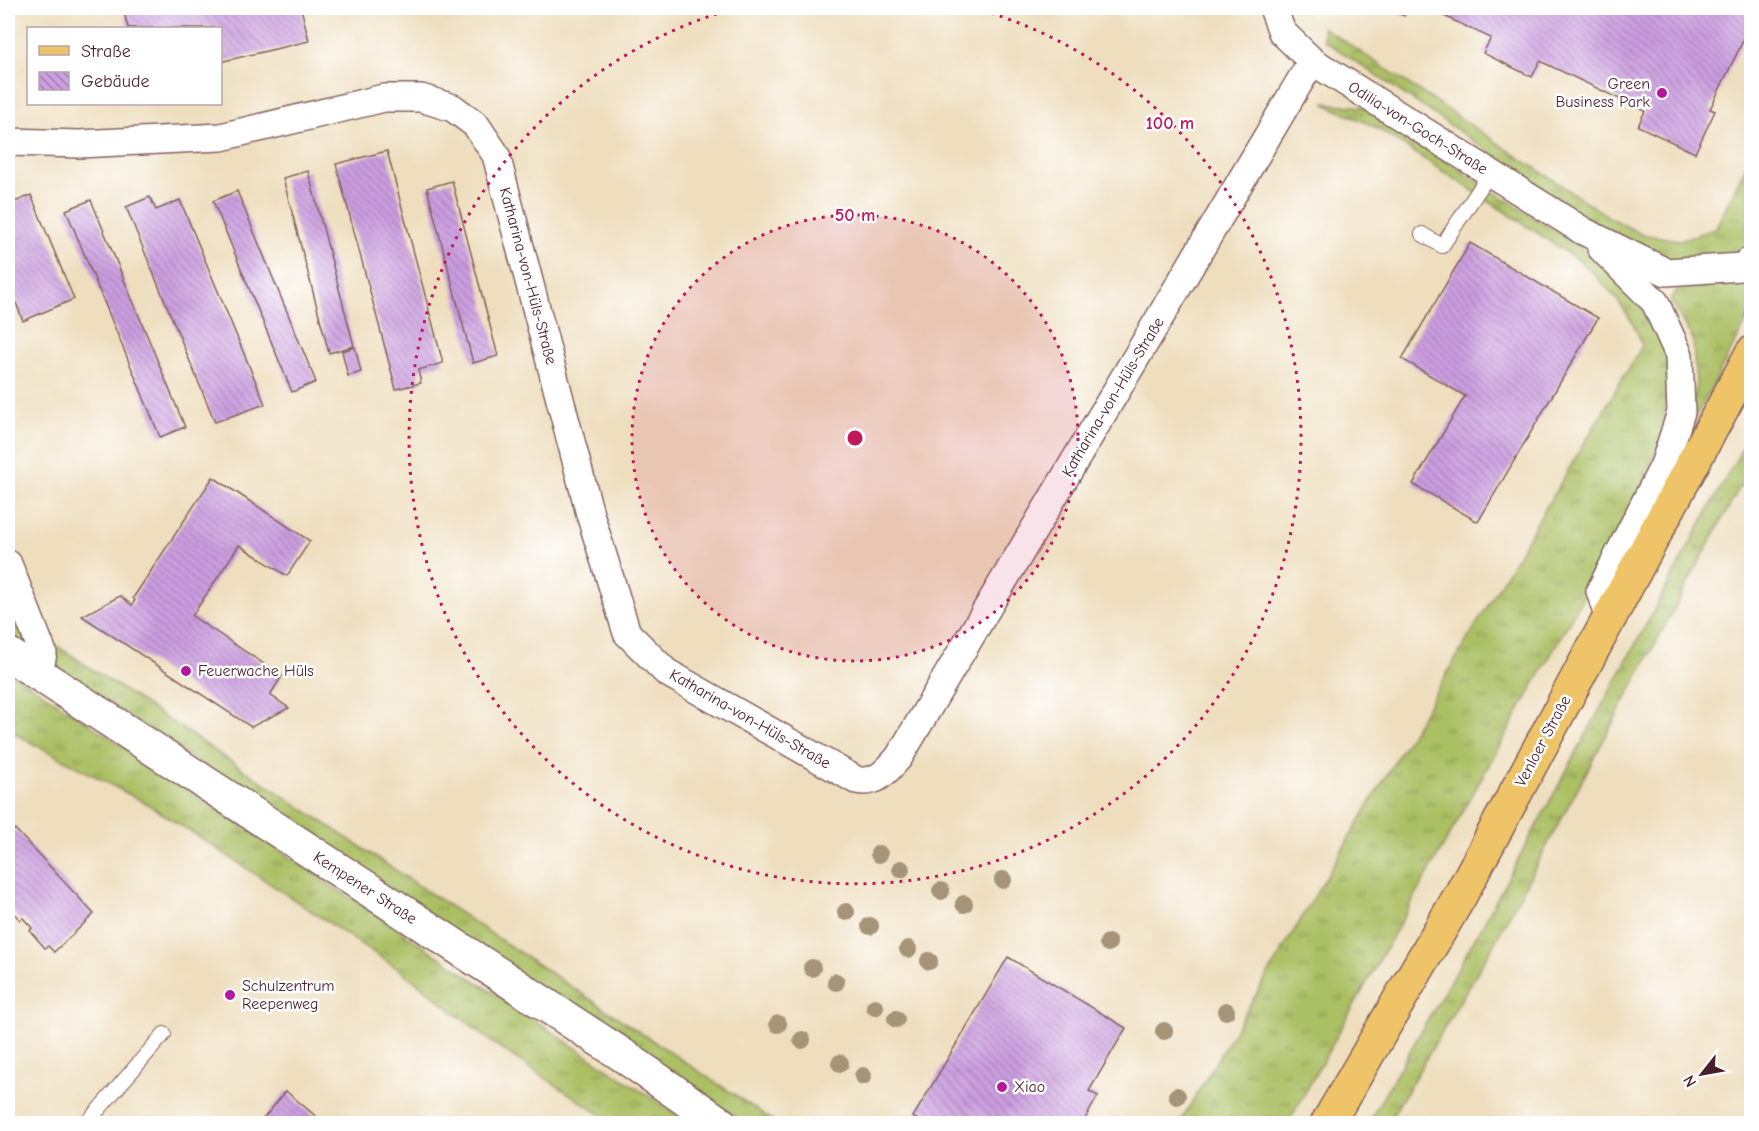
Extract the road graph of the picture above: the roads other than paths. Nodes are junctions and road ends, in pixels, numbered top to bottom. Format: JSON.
{"nodes":[{"id":1,"x":1273,"y":8,"type":"edge"},
{"id":2,"x":1312,"y":62,"type":"junction"},
{"id":3,"x":8,"y":142,"type":"edge"},
{"id":4,"x":1490,"y":173,"type":"junction"},
{"id":5,"x":1583,"y":231,"type":"junction"},
{"id":6,"x":1422,"y":234,"type":"dead end"},
{"id":7,"x":1752,"y":260,"type":"edge"},
{"id":8,"x":1752,"y":353,"type":"edge"},
{"id":9,"x":8,"y":564,"type":"edge"},
{"id":10,"x":1609,"y":619,"type":"junction"},
{"id":11,"x":8,"y":654,"type":"edge"},
{"id":12,"x":39,"y":674,"type":"junction"},
{"id":13,"x":164,"y":1034,"type":"dead end"},
{"id":14,"x":86,"y":1124,"type":"edge"},
{"id":15,"x":721,"y":1124,"type":"edge"},
{"id":16,"x":1327,"y":1124,"type":"edge"}],
"edges":[{"from":1,"to":2,"type":"street","name":"Odilia-von-Goch-Straße"},
{"from":2,"to":3,"type":"street","name":"Katharina-von-Hüls-Straße"},
{"from":2,"to":4,"type":"street","name":"Odilia-von-Goch-Straße"},
{"from":4,"to":5,"type":"street","name":"Odilia-von-Goch-Straße"},
{"from":4,"to":6,"type":"lane"},
{"from":5,"to":7,"type":"street"},
{"from":5,"to":10,"type":"street"},
{"from":8,"to":10,"type":"main road","name":"Venloer Straße"},
{"from":9,"to":12,"type":"street"},
{"from":10,"to":16,"type":"main road","name":"Venloer Straße"},
{"from":11,"to":12,"type":"street","name":"Kempener Straße"},
{"from":12,"to":15,"type":"street","name":"Kempener Straße"},
{"from":13,"to":14,"type":"lane"}]}
